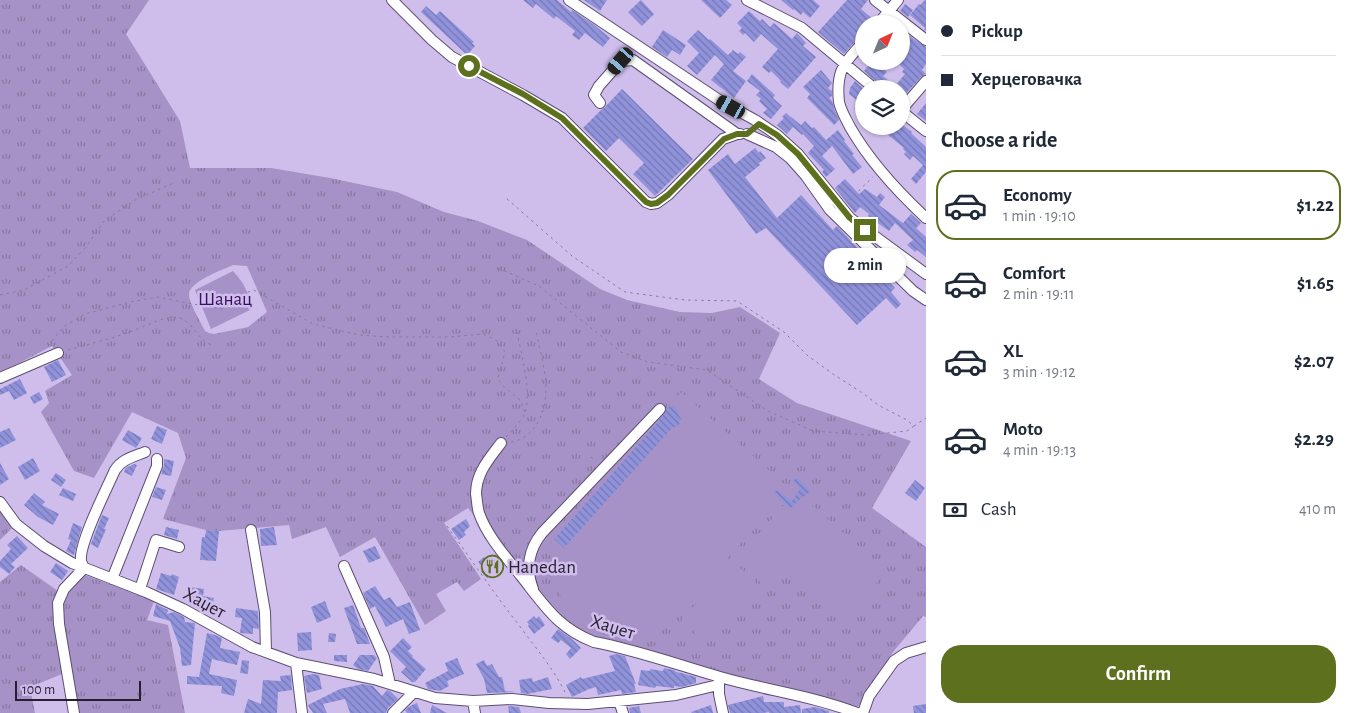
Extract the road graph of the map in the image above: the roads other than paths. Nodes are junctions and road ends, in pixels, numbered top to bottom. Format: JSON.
{"nodes":[{"id":1,"x":392,"y":0,"type":"edge"},
{"id":2,"x":570,"y":0,"type":"edge"},
{"id":3,"x":747,"y":0,"type":"edge"},
{"id":4,"x":875,"y":0,"type":"edge"},
{"id":5,"x":898,"y":0,"type":"edge"},
{"id":6,"x":889,"y":11,"type":"junction"},
{"id":7,"x":886,"y":15,"type":"edge"},
{"id":8,"x":926,"y":40,"type":"edge"},
{"id":9,"x":855,"y":52,"type":"edge"},
{"id":10,"x":845,"y":64,"type":"junction"},
{"id":11,"x":864,"y":80,"type":"edge"},
{"id":12,"x":926,"y":81,"type":"edge"},
{"id":13,"x":910,"y":100,"type":"edge"},
{"id":14,"x":600,"y":103,"type":"dead end"},
{"id":15,"x":910,"y":118,"type":"edge"},
{"id":16,"x":759,"y":124,"type":"junction"},
{"id":17,"x":926,"y":131,"type":"edge"},
{"id":18,"x":742,"y":134,"type":"junction"},
{"id":19,"x":926,"y":218,"type":"edge"},
{"id":20,"x":926,"y":274,"type":"edge"},
{"id":21,"x":926,"y":300,"type":"edge"},
{"id":22,"x":58,"y":353,"type":"road end"},
{"id":23,"x":0,"y":378,"type":"edge"},
{"id":24,"x":660,"y":409,"type":"dead end"},
{"id":25,"x":501,"y":444,"type":"road end"},
{"id":26,"x":145,"y":452,"type":"dead end"},
{"id":27,"x":157,"y":459,"type":"dead end"},
{"id":28,"x":0,"y":502,"type":"edge"},
{"id":29,"x":251,"y":530,"type":"dead end"},
{"id":30,"x":179,"y":547,"type":"dead end"},
{"id":31,"x":344,"y":566,"type":"dead end"},
{"id":32,"x":84,"y":568,"type":"junction"},
{"id":33,"x":112,"y":579,"type":"junction"},
{"id":34,"x":140,"y":589,"type":"junction"},
{"id":35,"x":536,"y":594,"type":"junction"},
{"id":36,"x":926,"y":647,"type":"edge"},
{"id":37,"x":266,"y":652,"type":"junction"},
{"id":38,"x":296,"y":663,"type":"junction"},
{"id":39,"x":719,"y":681,"type":"junction"},
{"id":40,"x":390,"y":684,"type":"junction"},
{"id":41,"x":414,"y":692,"type":"junction"},
{"id":42,"x":473,"y":702,"type":"junction"},
{"id":43,"x":619,"y":702,"type":"junction"},
{"id":44,"x":832,"y":709,"type":"edge"},
{"id":45,"x":74,"y":713,"type":"edge"},
{"id":46,"x":302,"y":713,"type":"edge"},
{"id":47,"x":393,"y":713,"type":"edge"},
{"id":48,"x":475,"y":713,"type":"edge"},
{"id":49,"x":623,"y":713,"type":"edge"},
{"id":50,"x":723,"y":713,"type":"edge"},
{"id":51,"x":858,"y":713,"type":"edge"},
{"id":52,"x":863,"y":713,"type":"edge"}],
"edges":[{"from":1,"to":18,"type":"street"},
{"from":2,"to":16,"type":"street"},
{"from":3,"to":10,"type":"street"},
{"from":4,"to":6,"type":"street"},
{"from":5,"to":6,"type":"street"},
{"from":6,"to":7,"type":"street"},
{"from":6,"to":8,"type":"street"},
{"from":9,"to":10,"type":"street"},
{"from":10,"to":11,"type":"street"},
{"from":10,"to":19,"type":"street"},
{"from":12,"to":13,"type":"street"},
{"from":14,"to":18,"type":"street"},
{"from":15,"to":17,"type":"street"},
{"from":16,"to":18,"type":"street"},
{"from":16,"to":20,"type":"street"},
{"from":18,"to":21,"type":"street"},
{"from":22,"to":23,"type":"street"},
{"from":24,"to":35,"type":"street"},
{"from":25,"to":35,"type":"street","name":"Хаџет"},
{"from":26,"to":32,"type":"street"},
{"from":27,"to":33,"type":"street"},
{"from":28,"to":32,"type":"street","name":"Хаџет"},
{"from":29,"to":37,"type":"street"},
{"from":30,"to":34,"type":"street"},
{"from":31,"to":40,"type":"street"},
{"from":32,"to":33,"type":"street","name":"Хаџет"},
{"from":32,"to":45,"type":"street"},
{"from":33,"to":34,"type":"street","name":"Хаџет"},
{"from":34,"to":37,"type":"street","name":"Хаџет"},
{"from":35,"to":39,"type":"street","name":"Хаџет"},
{"from":36,"to":52,"type":"street"},
{"from":37,"to":38,"type":"street","name":"Хаџет"},
{"from":38,"to":40,"type":"street","name":"Хаџет"},
{"from":38,"to":46,"type":"street"},
{"from":39,"to":43,"type":"street","name":"Хаџет"},
{"from":39,"to":44,"type":"street","name":"Хаџет"},
{"from":39,"to":50,"type":"street"},
{"from":40,"to":41,"type":"street","name":"Хаџет"},
{"from":41,"to":42,"type":"street","name":"Хаџет"},
{"from":41,"to":47,"type":"street"},
{"from":42,"to":43,"type":"street","name":"Хаџет"},
{"from":42,"to":48,"type":"street"},
{"from":43,"to":49,"type":"street"},
{"from":44,"to":51,"type":"street","name":"Хаџет"}]}
